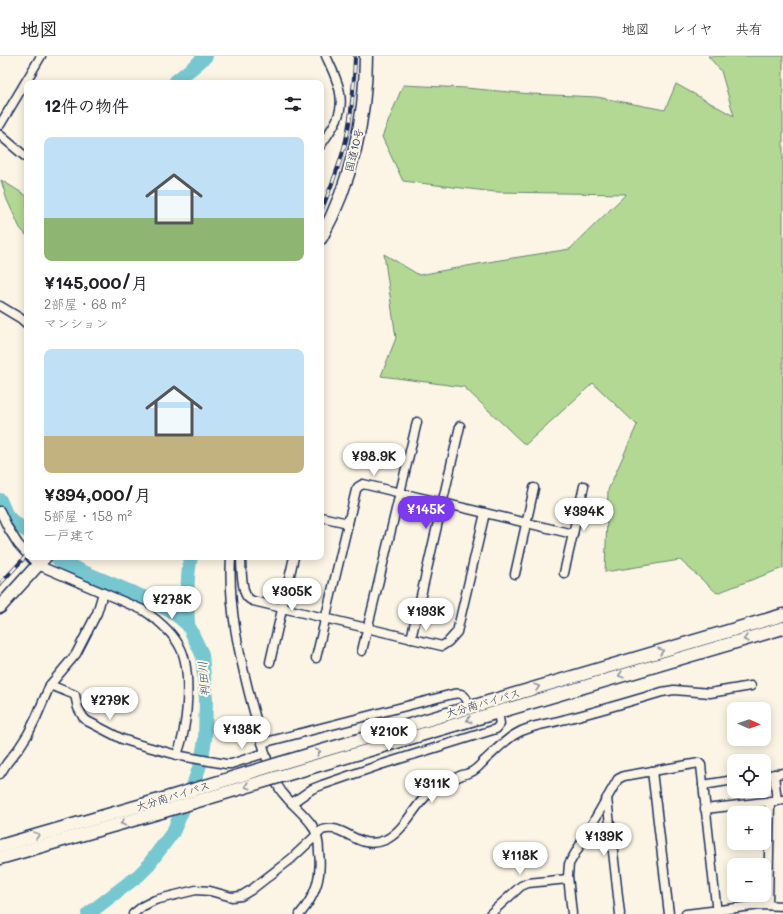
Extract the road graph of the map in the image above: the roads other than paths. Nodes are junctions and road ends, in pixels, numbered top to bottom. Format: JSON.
{"nodes":[{"id":1,"x":41,"y":56,"type":"edge"},
{"id":2,"x":326,"y":56,"type":"edge"},
{"id":3,"x":366,"y":56,"type":"edge"},
{"id":4,"x":27,"y":80,"type":"edge"},
{"id":5,"x":24,"y":85,"type":"edge"},
{"id":6,"x":0,"y":126,"type":"edge"},
{"id":7,"x":0,"y":135,"type":"edge"},
{"id":8,"x":324,"y":140,"type":"edge"},
{"id":9,"x":24,"y":155,"type":"edge"},
{"id":10,"x":324,"y":232,"type":"edge"},
{"id":11,"x":0,"y":306,"type":"edge"},
{"id":12,"x":24,"y":321,"type":"edge"},
{"id":13,"x":417,"y":422,"type":"dead end"},
{"id":14,"x":460,"y":426,"type":"dead end"},
{"id":15,"x":584,"y":486,"type":"dead end"},
{"id":16,"x":534,"y":488,"type":"dead end"},
{"id":17,"x":400,"y":493,"type":"junction"},
{"id":18,"x":443,"y":503,"type":"junction"},
{"id":19,"x":0,"y":511,"type":"edge"},
{"id":20,"x":485,"y":514,"type":"junction"},
{"id":21,"x":324,"y":518,"type":"edge"},
{"id":22,"x":348,"y":522,"type":"junction"},
{"id":23,"x":526,"y":523,"type":"junction"},
{"id":24,"x":573,"y":534,"type":"junction"},
{"id":25,"x":24,"y":551,"type":"edge"},
{"id":26,"x":38,"y":560,"type":"edge"},
{"id":27,"x":231,"y":560,"type":"edge"},
{"id":28,"x":241,"y":560,"type":"edge"},
{"id":29,"x":293,"y":560,"type":"edge"},
{"id":30,"x":564,"y":572,"type":"dead end"},
{"id":31,"x":515,"y":574,"type":"dead end"},
{"id":32,"x":103,"y":593,"type":"junction"},
{"id":33,"x":0,"y":607,"type":"edge"},
{"id":34,"x":282,"y":608,"type":"junction"},
{"id":35,"x":783,"y":615,"type":"edge"},
{"id":36,"x":326,"y":618,"type":"junction"},
{"id":37,"x":368,"y":628,"type":"junction"},
{"id":38,"x":783,"y":628,"type":"edge"},
{"id":39,"x":411,"y":639,"type":"junction"},
{"id":40,"x":362,"y":651,"type":"dead end"},
{"id":41,"x":316,"y":658,"type":"dead end"},
{"id":42,"x":270,"y":662,"type":"dead end"},
{"id":43,"x":50,"y":684,"type":"junction"},
{"id":44,"x":751,"y":686,"type":"dead end"},
{"id":45,"x":470,"y":707,"type":"junction"},
{"id":46,"x":498,"y":712,"type":"junction"},
{"id":47,"x":262,"y":743,"type":"junction"},
{"id":48,"x":265,"y":753,"type":"junction"},
{"id":49,"x":179,"y":756,"type":"junction"},
{"id":50,"x":652,"y":771,"type":"junction"},
{"id":51,"x":783,"y":773,"type":"edge"},
{"id":52,"x":0,"y":774,"type":"edge"},
{"id":53,"x":774,"y":774,"type":"junction"},
{"id":54,"x":771,"y":775,"type":"edge"},
{"id":55,"x":727,"y":781,"type":"edge"},
{"id":56,"x":703,"y":785,"type":"junction"},
{"id":57,"x":607,"y":798,"type":"junction"},
{"id":58,"x":777,"y":801,"type":"edge"},
{"id":59,"x":292,"y":803,"type":"junction"},
{"id":60,"x":705,"y":809,"type":"junction"},
{"id":61,"x":316,"y":835,"type":"junction"},
{"id":62,"x":0,"y":846,"type":"edge"},
{"id":63,"x":0,"y":858,"type":"edge"},
{"id":64,"x":568,"y":879,"type":"junction"},
{"id":65,"x":768,"y":905,"type":"junction"},
{"id":66,"x":783,"y":906,"type":"edge"},
{"id":67,"x":717,"y":912,"type":"edge"},
{"id":68,"x":133,"y":914,"type":"edge"},
{"id":69,"x":300,"y":914,"type":"edge"},
{"id":70,"x":490,"y":914,"type":"edge"},
{"id":71,"x":572,"y":914,"type":"edge"},
{"id":72,"x":620,"y":914,"type":"edge"},
{"id":73,"x":669,"y":914,"type":"edge"},
{"id":74,"x":686,"y":914,"type":"edge"}],
"edges":[{"from":1,"to":4,"type":"street"},
{"from":2,"to":8,"type":"street"},
{"from":3,"to":10,"type":"highway","name":"国道10号"},
{"from":5,"to":6,"type":"street"},
{"from":7,"to":9,"type":"street"},
{"from":11,"to":12,"type":"street"},
{"from":13,"to":17,"type":"street"},
{"from":14,"to":18,"type":"street"},
{"from":15,"to":24,"type":"street"},
{"from":16,"to":23,"type":"street"},
{"from":17,"to":18,"type":"street"},
{"from":17,"to":22,"type":"street"},
{"from":17,"to":37,"type":"street"},
{"from":18,"to":20,"type":"street"},
{"from":18,"to":39,"type":"street"},
{"from":19,"to":25,"type":"street"},
{"from":20,"to":23,"type":"street"},
{"from":20,"to":39,"type":"street"},
{"from":21,"to":22,"type":"street"},
{"from":22,"to":36,"type":"street"},
{"from":23,"to":24,"type":"street"},
{"from":23,"to":31,"type":"street"},
{"from":24,"to":30,"type":"street"},
{"from":26,"to":32,"type":"street"},
{"from":26,"to":33,"type":"highway"},
{"from":27,"to":47,"type":"street"},
{"from":28,"to":34,"type":"street"},
{"from":29,"to":34,"type":"street"},
{"from":32,"to":43,"type":"street"},
{"from":32,"to":49,"type":"street"},
{"from":34,"to":36,"type":"street"},
{"from":34,"to":42,"type":"street"},
{"from":45,"to":35,"type":"highway","name":"大分南バイパス","one_way":true},
{"from":36,"to":37,"type":"street"},
{"from":36,"to":41,"type":"street"},
{"from":37,"to":39,"type":"street"},
{"from":37,"to":40,"type":"street"},
{"from":38,"to":46,"type":"highway","name":"大分南バイパス","one_way":true},
{"from":43,"to":49,"type":"street"},
{"from":43,"to":52,"type":"street"},
{"from":44,"to":61,"type":"street"},
{"from":45,"to":47,"type":"street"},
{"from":62,"to":45,"type":"highway","name":"大分南バイパス","one_way":true,"bridge":true},
{"from":46,"to":59,"type":"street"},
{"from":46,"to":63,"type":"highway","name":"大分南バイパス","one_way":true,"bridge":true},
{"from":47,"to":48,"type":"street"},
{"from":48,"to":49,"type":"street"},
{"from":48,"to":59,"type":"street"},
{"from":50,"to":56,"type":"street"},
{"from":50,"to":57,"type":"street"},
{"from":50,"to":73,"type":"street"},
{"from":51,"to":53,"type":"street"},
{"from":53,"to":54,"type":"street"},
{"from":53,"to":58,"type":"street"},
{"from":55,"to":56,"type":"street"},
{"from":56,"to":60,"type":"street"},
{"from":57,"to":64,"type":"street"},
{"from":57,"to":72,"type":"street"},
{"from":58,"to":60,"type":"street"},
{"from":58,"to":65,"type":"street"},
{"from":59,"to":61,"type":"street"},
{"from":60,"to":67,"type":"street"},
{"from":61,"to":68,"type":"street"},
{"from":61,"to":69,"type":"street"},
{"from":64,"to":70,"type":"street"},
{"from":64,"to":71,"type":"street"},
{"from":65,"to":66,"type":"street"},
{"from":65,"to":67,"type":"street"},
{"from":67,"to":74,"type":"street"}]}
